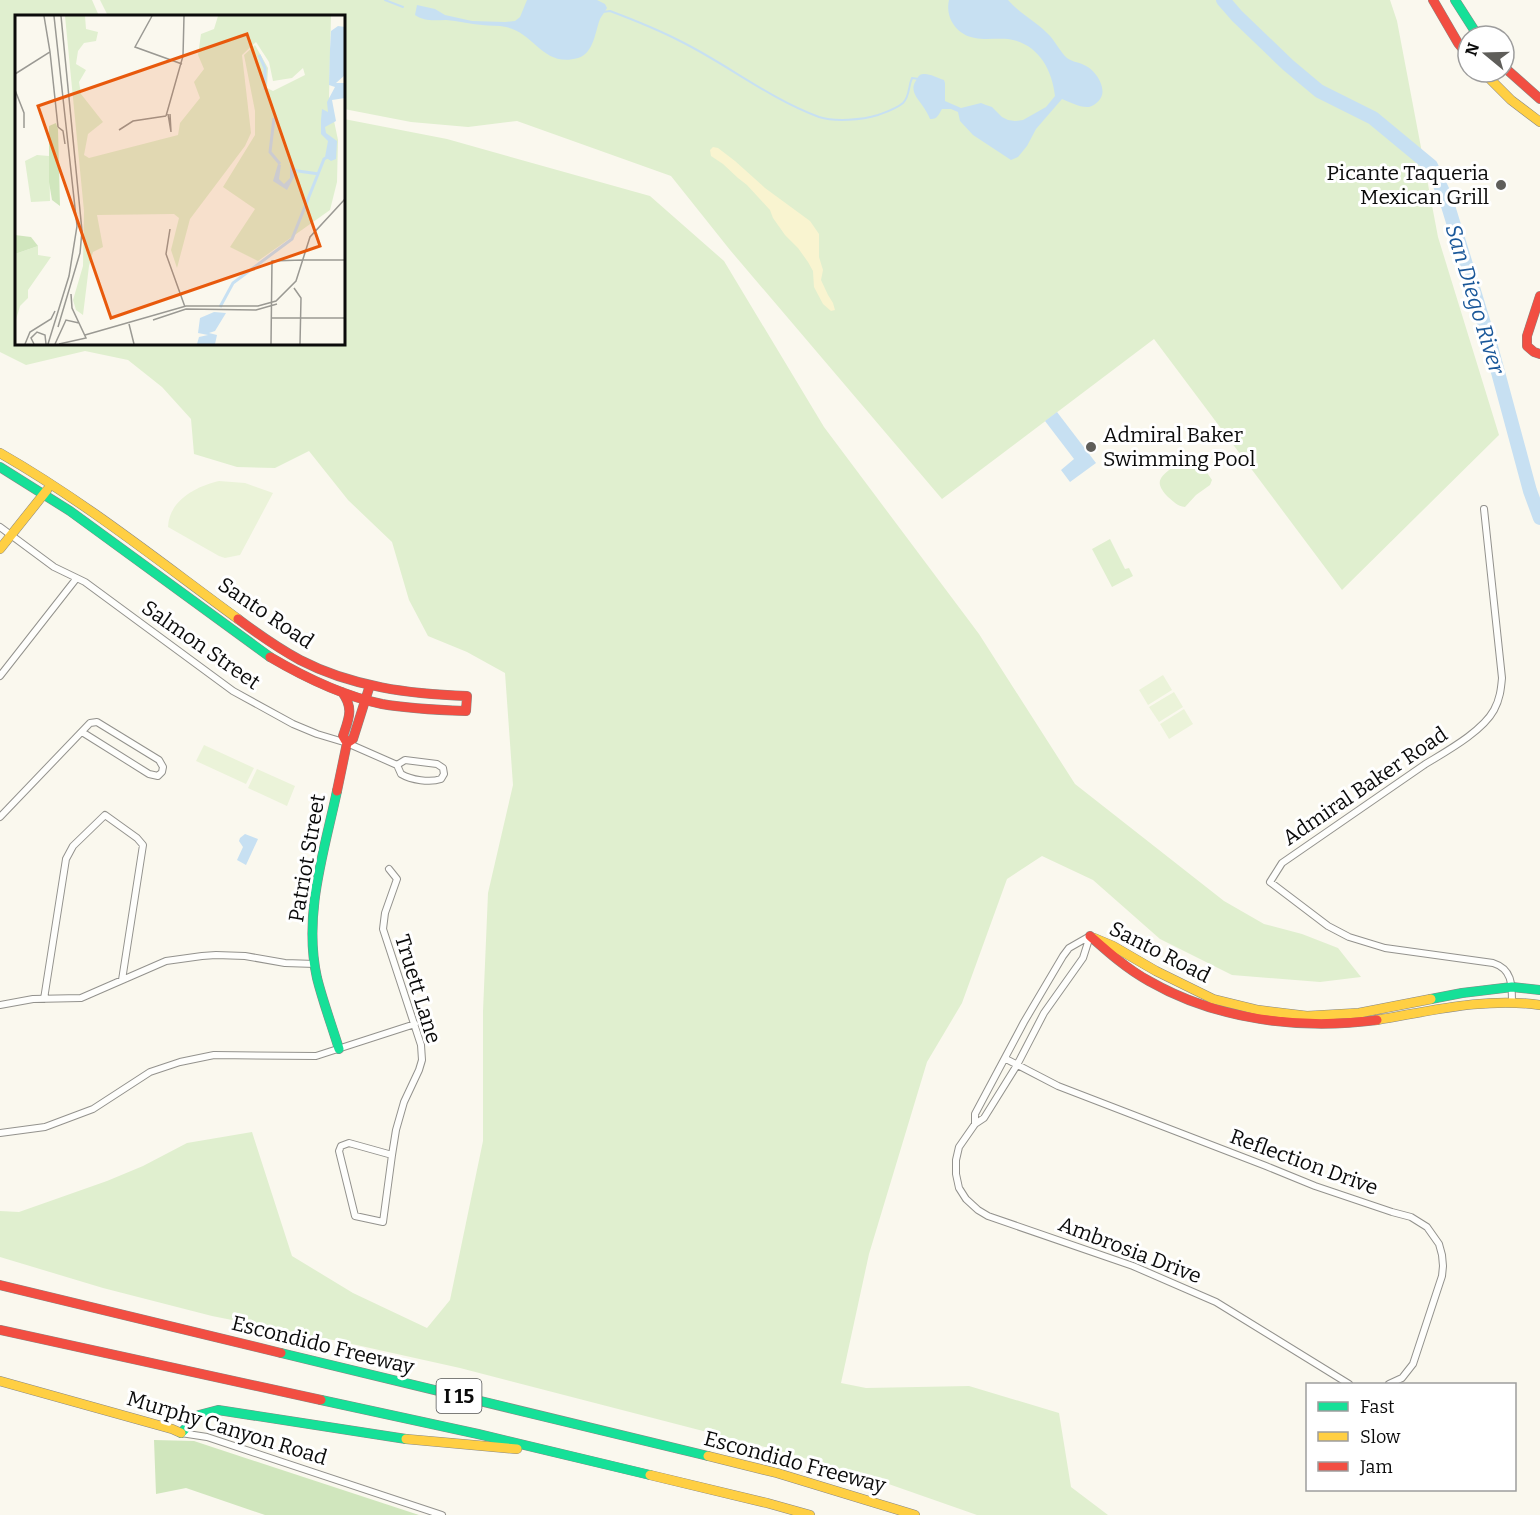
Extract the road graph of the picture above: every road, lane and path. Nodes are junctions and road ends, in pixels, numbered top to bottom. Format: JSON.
{"nodes":[{"id":1,"x":1433,"y":0,"type":"edge"},
{"id":2,"x":1455,"y":0,"type":"edge"},
{"id":3,"x":1470,"y":24,"type":"edge"},
{"id":4,"x":1456,"y":40,"type":"edge"},
{"id":5,"x":1516,"y":78,"type":"edge"},
{"id":6,"x":1495,"y":84,"type":"edge"},
{"id":7,"x":1540,"y":99,"type":"edge"},
{"id":8,"x":1540,"y":122,"type":"edge"},
{"id":9,"x":1540,"y":296,"type":"edge"},
{"id":10,"x":1540,"y":354,"type":"edge"},
{"id":11,"x":0,"y":453,"type":"edge"},
{"id":12,"x":0,"y":467,"type":"edge"},
{"id":13,"x":53,"y":484,"type":"junction"},
{"id":14,"x":44,"y":494,"type":"junction"},
{"id":15,"x":1484,"y":509,"type":"dead end"},
{"id":16,"x":0,"y":527,"type":"edge"},
{"id":17,"x":12,"y":535,"type":"junction"},
{"id":18,"x":0,"y":549,"type":"edge"},
{"id":19,"x":76,"y":579,"type":"junction"},
{"id":20,"x":0,"y":676,"type":"edge"},
{"id":21,"x":370,"y":685,"type":"junction"},
{"id":22,"x":342,"y":692,"type":"junction"},
{"id":23,"x":366,"y":699,"type":"junction"},
{"id":24,"x":82,"y":732,"type":"junction"},
{"id":25,"x":347,"y":743,"type":"junction"},
{"id":26,"x":397,"y":765,"type":"junction"},
{"id":27,"x":0,"y":817,"type":"edge"},
{"id":28,"x":389,"y":869,"type":"dead end"},
{"id":29,"x":1090,"y":936,"type":"junction"},
{"id":30,"x":315,"y":964,"type":"junction"},
{"id":31,"x":122,"y":980,"type":"junction"},
{"id":32,"x":1512,"y":987,"type":"junction"},
{"id":33,"x":1540,"y":990,"type":"edge"},
{"id":34,"x":44,"y":999,"type":"junction"},
{"id":35,"x":1512,"y":1002,"type":"junction"},
{"id":36,"x":0,"y":1005,"type":"edge"},
{"id":37,"x":1540,"y":1005,"type":"edge"},
{"id":38,"x":415,"y":1024,"type":"junction"},
{"id":39,"x":339,"y":1048,"type":"junction"},
{"id":40,"x":1006,"y":1059,"type":"junction"},
{"id":41,"x":1017,"y":1065,"type":"junction"},
{"id":42,"x":975,"y":1124,"type":"junction"},
{"id":43,"x":0,"y":1132,"type":"edge"},
{"id":44,"x":392,"y":1155,"type":"junction"},
{"id":45,"x":0,"y":1285,"type":"edge"},
{"id":46,"x":0,"y":1330,"type":"edge"},
{"id":47,"x":0,"y":1381,"type":"edge"},
{"id":48,"x":1347,"y":1383,"type":"edge"},
{"id":49,"x":1391,"y":1383,"type":"edge"},
{"id":50,"x":181,"y":1433,"type":"junction"},
{"id":51,"x":556,"y":1453,"type":"junction"},
{"id":52,"x":442,"y":1515,"type":"edge"},
{"id":53,"x":810,"y":1515,"type":"edge"},
{"id":54,"x":915,"y":1515,"type":"edge"}],
"edges":[{"from":1,"to":4,"type":"main road"},
{"from":2,"to":3,"type":"main road"},
{"from":5,"to":7,"type":"main road"},
{"from":6,"to":8,"type":"main road"},
{"from":9,"to":10,"type":"main road"},
{"from":11,"to":13,"type":"main road","name":"Santo Road"},
{"from":12,"to":14,"type":"main road","name":"Santo Road"},
{"from":13,"to":14,"type":"main road"},
{"from":13,"to":21,"type":"main road","name":"Santo Road"},
{"from":14,"to":17,"type":"main road"},
{"from":14,"to":22,"type":"main road","name":"Santo Road"},
{"from":15,"to":32,"type":"street","name":"Admiral Baker Road"},
{"from":16,"to":17,"type":"street","name":"Salmon Street"},
{"from":17,"to":18,"type":"main road"},
{"from":17,"to":19,"type":"street","name":"Salmon Street"},
{"from":19,"to":20,"type":"street"},
{"from":19,"to":25,"type":"street","name":"Salmon Street"},
{"from":21,"to":23,"type":"main road","name":"Patriot Street"},
{"from":21,"to":23,"type":"main road","name":"Santo Road"},
{"from":22,"to":23,"type":"main road","name":"Santo Road"},
{"from":22,"to":25,"type":"main road","name":"Patriot Street"},
{"from":23,"to":25,"type":"main road","name":"Patriot Street"},
{"from":24,"to":24,"type":"street"},
{"from":24,"to":27,"type":"street"},
{"from":25,"to":26,"type":"street","name":"Salmon Street"},
{"from":25,"to":30,"type":"main road","name":"Patriot Street"},
{"from":26,"to":26,"type":"street","name":"Salmon Street"},
{"from":28,"to":38,"type":"street","name":"Truett Lane"},
{"from":29,"to":32,"type":"main road","name":"Santo Road"},
{"from":29,"to":35,"type":"main road","name":"Santo Road"},
{"from":29,"to":40,"type":"street","name":"Ambrosia Drive"},
{"from":29,"to":41,"type":"street","name":"Ambrosia Drive"},
{"from":30,"to":31,"type":"street"},
{"from":30,"to":39,"type":"main road","name":"Patriot Street"},
{"from":31,"to":34,"type":"street"},
{"from":31,"to":34,"type":"street"},
{"from":32,"to":33,"type":"main road","name":"Santo Road"},
{"from":32,"to":35,"type":"street"},
{"from":34,"to":36,"type":"street"},
{"from":35,"to":37,"type":"main road","name":"Santo Road"},
{"from":38,"to":39,"type":"street"},
{"from":38,"to":44,"type":"street","name":"Truett Lane"},
{"from":39,"to":43,"type":"street"},
{"from":40,"to":41,"type":"street","name":"Reflection Drive"},
{"from":40,"to":42,"type":"street","name":"Ambrosia Drive"},
{"from":41,"to":42,"type":"street","name":"Ambrosia Drive"},
{"from":41,"to":49,"type":"street","name":"Reflection Drive"},
{"from":42,"to":48,"type":"street","name":"Ambrosia Drive"},
{"from":44,"to":44,"type":"street","name":"Truett Lane"},
{"from":45,"to":54,"type":"main road","name":"Escondido Freeway","number":"I 15"},
{"from":46,"to":51,"type":"main road","number":"I 15"},
{"from":47,"to":50,"type":"main road","name":"Murphy Canyon Road"},
{"from":50,"to":51,"type":"main road"},
{"from":50,"to":52,"type":"street","name":"Murphy Canyon Road"},
{"from":51,"to":53,"type":"main road","number":"I 15"}]}
